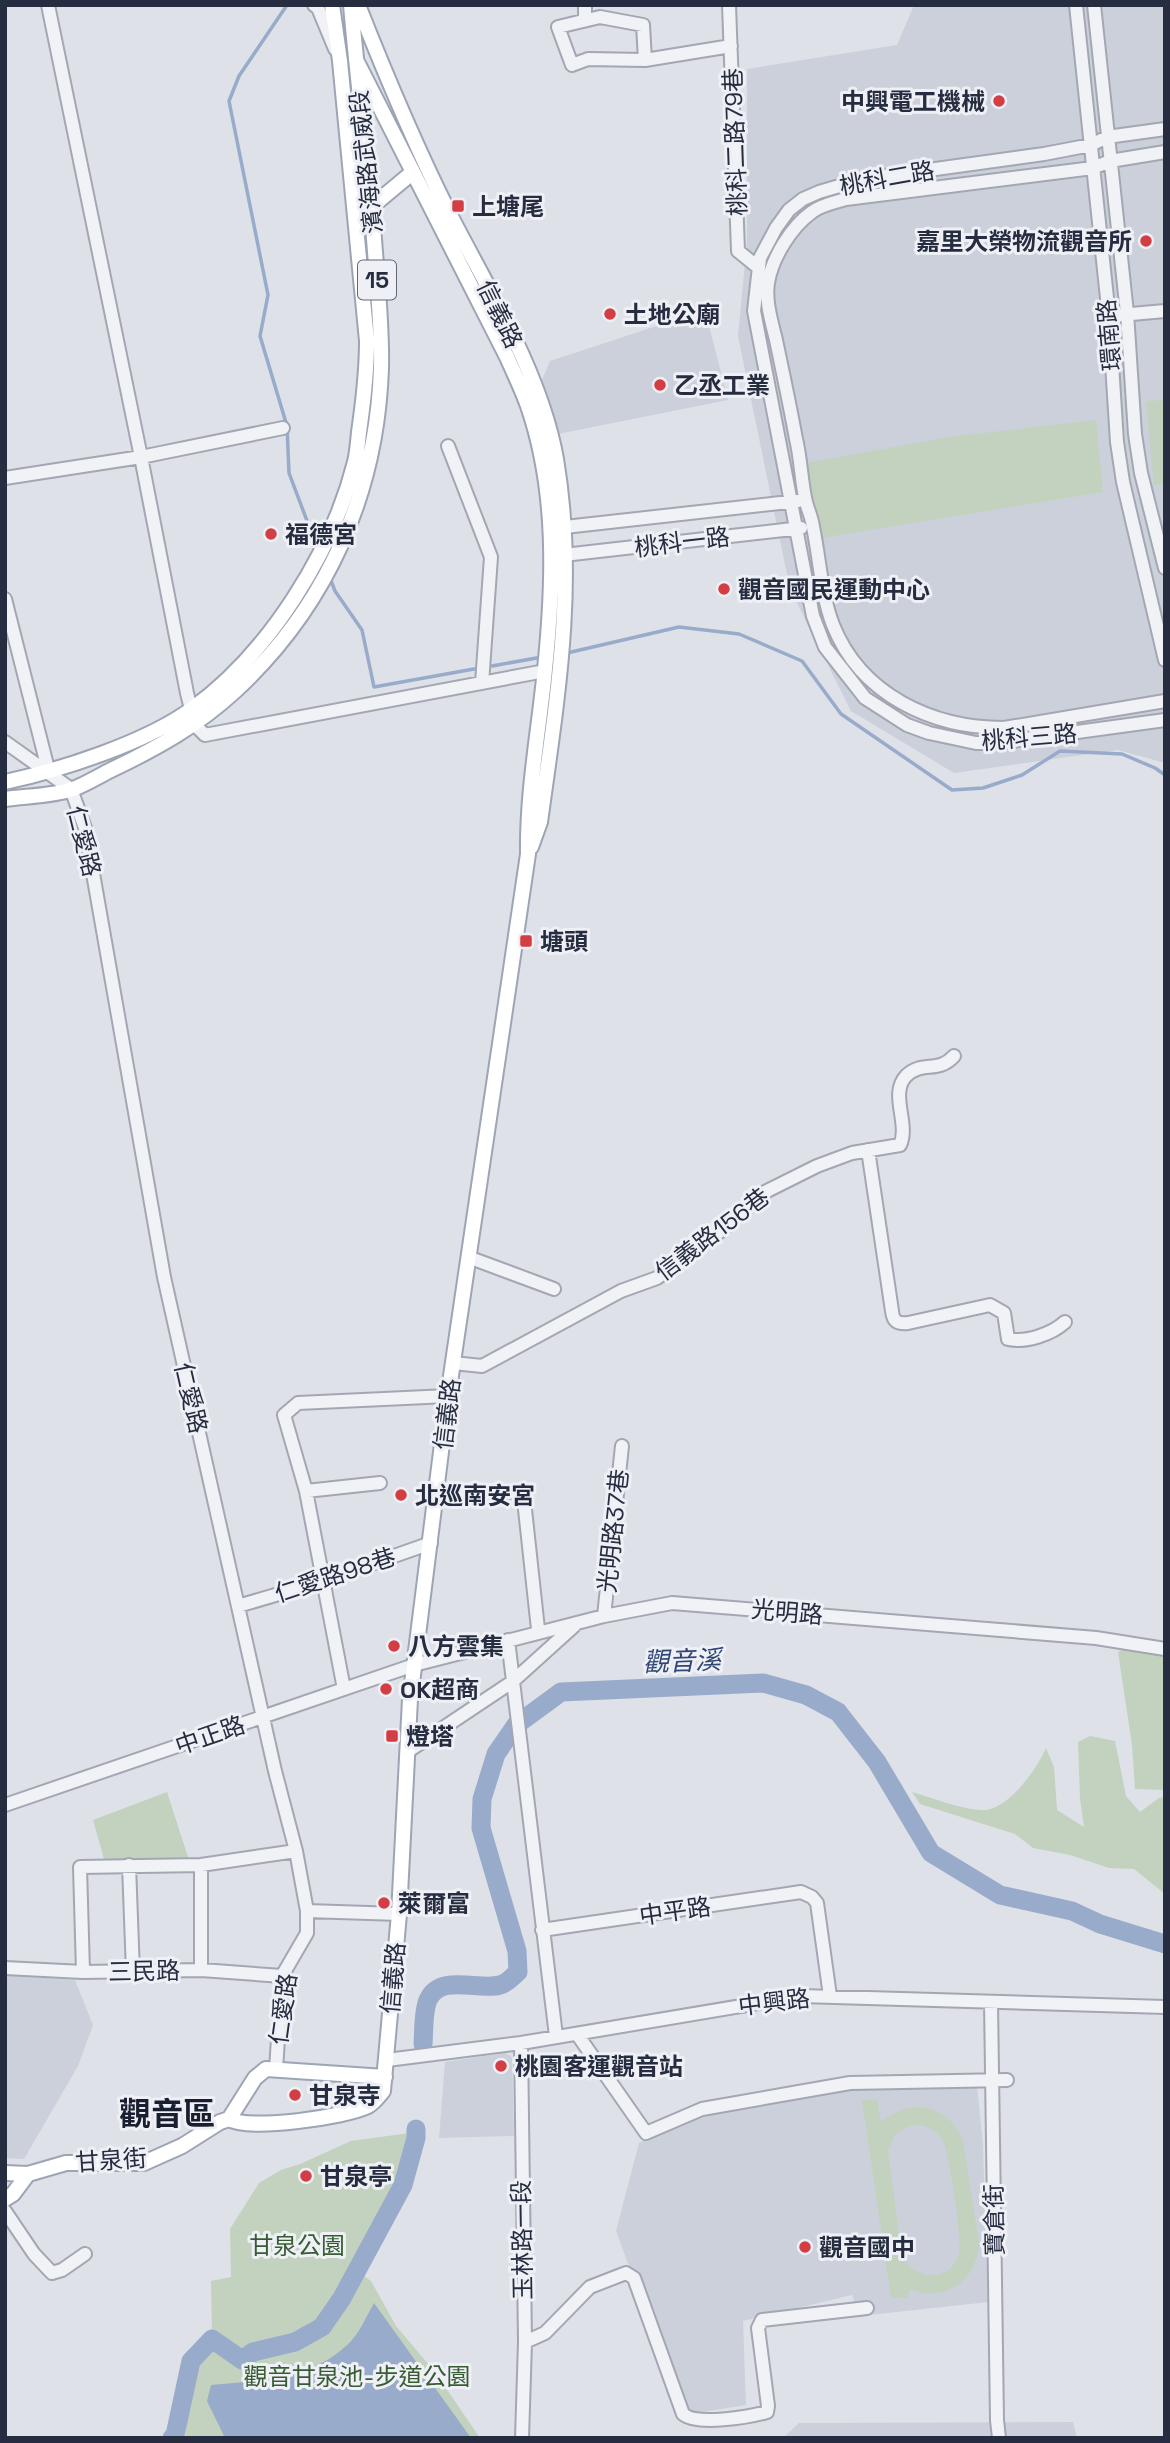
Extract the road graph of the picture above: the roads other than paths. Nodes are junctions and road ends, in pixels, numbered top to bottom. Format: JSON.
{"nodes":[{"id":1,"x":48,"y":5,"type":"edge"},
{"id":2,"x":314,"y":5,"type":"edge"},
{"id":3,"x":332,"y":5,"type":"edge"},
{"id":4,"x":351,"y":5,"type":"edge"},
{"id":5,"x":358,"y":5,"type":"edge"},
{"id":6,"x":585,"y":5,"type":"edge"},
{"id":7,"x":729,"y":5,"type":"edge"},
{"id":8,"x":1076,"y":5,"type":"edge"},
{"id":9,"x":1094,"y":5,"type":"edge"},
{"id":10,"x":585,"y":20,"type":"junction"},
{"id":11,"x":731,"y":46,"type":"junction"},
{"id":12,"x":377,"y":54,"type":"junction"},
{"id":13,"x":356,"y":60,"type":"junction"},
{"id":14,"x":645,"y":60,"type":"junction"},
{"id":15,"x":340,"y":61,"type":"junction"},
{"id":16,"x":1165,"y":130,"type":"edge"},
{"id":17,"x":1107,"y":137,"type":"junction"},
{"id":18,"x":1091,"y":145,"type":"junction"},
{"id":19,"x":1165,"y":152,"type":"edge"},
{"id":20,"x":1110,"y":161,"type":"junction"},
{"id":21,"x":1093,"y":168,"type":"junction"},
{"id":22,"x":413,"y":172,"type":"junction"},
{"id":23,"x":371,"y":207,"type":"junction"},
{"id":24,"x":759,"y":268,"type":"junction"},
{"id":25,"x":1165,"y":311,"type":"edge"},
{"id":26,"x":1127,"y":313,"type":"junction"},
{"id":27,"x":1109,"y":317,"type":"junction"},
{"id":28,"x":283,"y":428,"type":"dead end"},
{"id":29,"x":449,"y":446,"type":"dead end"},
{"id":30,"x":141,"y":457,"type":"junction"},
{"id":31,"x":5,"y":478,"type":"edge"},
{"id":32,"x":806,"y":500,"type":"junction"},
{"id":33,"x":792,"y":502,"type":"junction"},
{"id":34,"x":813,"y":527,"type":"junction"},
{"id":35,"x":557,"y":528,"type":"junction"},
{"id":36,"x":796,"y":529,"type":"junction"},
{"id":37,"x":558,"y":556,"type":"junction"},
{"id":38,"x":1165,"y":568,"type":"edge"},
{"id":39,"x":1165,"y":574,"type":"edge"},
{"id":40,"x":1147,"y":577,"type":"junction"},
{"id":41,"x":5,"y":599,"type":"edge"},
{"id":42,"x":1165,"y":660,"type":"edge"},
{"id":43,"x":551,"y":667,"type":"junction"},
{"id":44,"x":482,"y":683,"type":"junction"},
{"id":45,"x":1165,"y":701,"type":"edge"},
{"id":46,"x":191,"y":710,"type":"junction"},
{"id":47,"x":1165,"y":720,"type":"edge"},
{"id":48,"x":195,"y":725,"type":"junction"},
{"id":49,"x":10,"y":745,"type":"edge"},
{"id":50,"x":49,"y":773,"type":"junction"},
{"id":51,"x":5,"y":782,"type":"edge"},
{"id":52,"x":71,"y":789,"type":"junction"},
{"id":53,"x":5,"y":799,"type":"edge"},
{"id":54,"x":954,"y":1056,"type":"dead end"},
{"id":55,"x":868,"y":1150,"type":"junction"},
{"id":56,"x":468,"y":1258,"type":"junction"},
{"id":57,"x":554,"y":1289,"type":"dead end"},
{"id":58,"x":1065,"y":1322,"type":"dead end"},
{"id":59,"x":453,"y":1363,"type":"junction"},
{"id":60,"x":448,"y":1396,"type":"junction"},
{"id":61,"x":622,"y":1446,"type":"dead end"},
{"id":62,"x":380,"y":1483,"type":"dead end"},
{"id":63,"x":306,"y":1491,"type":"junction"},
{"id":64,"x":437,"y":1495,"type":"junction"},
{"id":65,"x":431,"y":1543,"type":"junction"},
{"id":66,"x":323,"y":1581,"type":"junction"},
{"id":67,"x":238,"y":1606,"type":"junction"},
{"id":68,"x":604,"y":1616,"type":"junction"},
{"id":69,"x":576,"y":1625,"type":"junction"},
{"id":70,"x":538,"y":1629,"type":"dead end"},
{"id":71,"x":508,"y":1640,"type":"junction"},
{"id":72,"x":1165,"y":1649,"type":"edge"},
{"id":73,"x":414,"y":1665,"type":"junction"},
{"id":74,"x":512,"y":1682,"type":"junction"},
{"id":75,"x":344,"y":1689,"type":"junction"},
{"id":76,"x":263,"y":1717,"type":"junction"},
{"id":77,"x":407,"y":1752,"type":"junction"},
{"id":78,"x":5,"y":1805,"type":"edge"},
{"id":79,"x":296,"y":1851,"type":"junction"},
{"id":80,"x":129,"y":1865,"type":"junction"},
{"id":81,"x":201,"y":1865,"type":"junction"},
{"id":82,"x":307,"y":1911,"type":"junction"},
{"id":83,"x":399,"y":1914,"type":"junction"},
{"id":84,"x":542,"y":1930,"type":"junction"},
{"id":85,"x":5,"y":1968,"type":"edge"},
{"id":86,"x":201,"y":1970,"type":"junction"},
{"id":87,"x":83,"y":1972,"type":"junction"},
{"id":88,"x":133,"y":1972,"type":"junction"},
{"id":89,"x":282,"y":1976,"type":"junction"},
{"id":90,"x":830,"y":1996,"type":"junction"},
{"id":91,"x":990,"y":2002,"type":"junction"},
{"id":92,"x":1165,"y":2007,"type":"edge"},
{"id":93,"x":577,"y":2034,"type":"junction"},
{"id":94,"x":556,"y":2036,"type":"junction"},
{"id":95,"x":521,"y":2043,"type":"junction"},
{"id":96,"x":387,"y":2060,"type":"junction"},
{"id":97,"x":275,"y":2070,"type":"junction"},
{"id":98,"x":385,"y":2077,"type":"junction"},
{"id":99,"x":992,"y":2080,"type":"junction"},
{"id":100,"x":1007,"y":2080,"type":"dead end"},
{"id":101,"x":229,"y":2119,"type":"junction"},
{"id":102,"x":5,"y":2173,"type":"edge"},
{"id":103,"x":28,"y":2174,"type":"junction"},
{"id":104,"x":5,"y":2199,"type":"edge"},
{"id":105,"x":5,"y":2211,"type":"edge"},
{"id":106,"x":85,"y":2254,"type":"dead end"},
{"id":107,"x":867,"y":2308,"type":"dead end"},
{"id":108,"x":525,"y":2342,"type":"junction"},
{"id":109,"x":522,"y":2438,"type":"edge"},
{"id":110,"x":999,"y":2438,"type":"edge"}],
"edges":[{"from":1,"to":30,"type":"street"},
{"from":2,"to":15,"type":"street"},
{"from":3,"to":15,"type":"main road","number":"15"},
{"from":4,"to":13,"type":"main road","name":"濱海路武威段","number":"15"},
{"from":5,"to":12,"type":"main road","name":"信義路"},
{"from":6,"to":10,"type":"street"},
{"from":7,"to":11,"type":"street","name":"桃科二路79巷"},
{"from":8,"to":18,"type":"street","name":"環南路"},
{"from":9,"to":17,"type":"street","name":"環南路"},
{"from":10,"to":14,"type":"street"},
{"from":10,"to":14,"type":"street"},
{"from":11,"to":14,"type":"street"},
{"from":11,"to":24,"type":"street","name":"桃科二路79巷"},
{"from":12,"to":13,"type":"main road"},
{"from":12,"to":35,"type":"main road","name":"信義路"},
{"from":13,"to":15,"type":"main road"},
{"from":13,"to":22,"type":"main road","name":"信義路"},
{"from":13,"to":23,"type":"main road","name":"濱海路武威段","number":"15"},
{"from":15,"to":46,"type":"main road","name":"濱海路武威段","number":"15"},
{"from":16,"to":17,"type":"street","name":"桃科二路"},
{"from":17,"to":18,"type":"street","name":"桃科二路"},
{"from":17,"to":20,"type":"street","name":"環南路"},
{"from":18,"to":21,"type":"street","name":"環南路"},
{"from":18,"to":24,"type":"street","name":"桃科二路"},
{"from":19,"to":20,"type":"street","name":"桃科二路"},
{"from":20,"to":21,"type":"street","name":"桃科二路"},
{"from":20,"to":26,"type":"street","name":"環南路"},
{"from":21,"to":27,"type":"street","name":"環南路"},
{"from":21,"to":32,"type":"street","name":"桃科二路"},
{"from":22,"to":23,"type":"main road"},
{"from":22,"to":35,"type":"main road","name":"信義路"},
{"from":23,"to":48,"type":"main road","name":"濱海路武威段","number":"15"},
{"from":24,"to":33,"type":"street","name":"桃科二路"},
{"from":25,"to":26,"type":"street"},
{"from":26,"to":27,"type":"street"},
{"from":26,"to":38,"type":"street","name":"環南路"},
{"from":27,"to":40,"type":"street","name":"環南路"},
{"from":28,"to":30,"type":"street"},
{"from":29,"to":44,"type":"street"},
{"from":30,"to":31,"type":"street"},
{"from":30,"to":46,"type":"street"},
{"from":32,"to":33,"type":"street","name":"桃科一路"},
{"from":32,"to":34,"type":"street","name":"桃科三路"},
{"from":33,"to":35,"type":"street","name":"桃科一路"},
{"from":33,"to":36,"type":"street","name":"桃科三路"},
{"from":34,"to":36,"type":"street","name":"桃科一路"},
{"from":34,"to":45,"type":"street","name":"桃科三路"},
{"from":35,"to":37,"type":"main road","name":"信義路"},
{"from":36,"to":37,"type":"street","name":"桃科一路"},
{"from":36,"to":47,"type":"street","name":"桃科三路"},
{"from":37,"to":43,"type":"main road","name":"信義路"},
{"from":39,"to":40,"type":"street"},
{"from":40,"to":42,"type":"street","name":"環南路"},
{"from":41,"to":50,"type":"street"},
{"from":43,"to":44,"type":"street"},
{"from":43,"to":56,"type":"main road","name":"信義路"},
{"from":44,"to":48,"type":"street"},
{"from":46,"to":48,"type":"street"},
{"from":46,"to":50,"type":"main road","name":"濱海路武威段","number":"15"},
{"from":48,"to":52,"type":"main road","name":"濱海路武威段","number":"15"},
{"from":49,"to":50,"type":"street","name":"仁愛路"},
{"from":50,"to":51,"type":"main road","name":"濱海路武威段","number":"15"},
{"from":50,"to":52,"type":"street","name":"仁愛路"},
{"from":52,"to":53,"type":"main road","name":"濱海路武威段","number":"15"},
{"from":52,"to":67,"type":"street","name":"仁愛路"},
{"from":54,"to":55,"type":"street","name":"信義路156巷"},
{"from":55,"to":58,"type":"street"},
{"from":55,"to":59,"type":"street","name":"信義路156巷"},
{"from":56,"to":57,"type":"street"},
{"from":56,"to":59,"type":"main road","name":"信義路"},
{"from":59,"to":60,"type":"main road","name":"信義路"},
{"from":60,"to":63,"type":"street"},
{"from":60,"to":64,"type":"main road","name":"信義路"},
{"from":61,"to":68,"type":"street","name":"光明路37巷"},
{"from":62,"to":63,"type":"street"},
{"from":63,"to":66,"type":"street"},
{"from":64,"to":65,"type":"main road","name":"信義路"},
{"from":64,"to":70,"type":"street"},
{"from":65,"to":66,"type":"street","name":"仁愛路98巷"},
{"from":65,"to":73,"type":"main road","name":"信義路"},
{"from":66,"to":67,"type":"street","name":"仁愛路98巷"},
{"from":66,"to":75,"type":"street"},
{"from":67,"to":76,"type":"street","name":"仁愛路"},
{"from":68,"to":69,"type":"street","name":"光明路"},
{"from":68,"to":72,"type":"street","name":"光明路"},
{"from":69,"to":71,"type":"street","name":"光明路"},
{"from":69,"to":74,"type":"street"},
{"from":71,"to":73,"type":"street","name":"光明路"},
{"from":71,"to":74,"type":"street"},
{"from":73,"to":75,"type":"street","name":"中正路"},
{"from":73,"to":77,"type":"main road","name":"信義路"},
{"from":74,"to":77,"type":"street"},
{"from":74,"to":84,"type":"street"},
{"from":75,"to":76,"type":"street","name":"中正路"},
{"from":76,"to":78,"type":"street","name":"中正路"},
{"from":76,"to":79,"type":"street","name":"仁愛路"},
{"from":77,"to":83,"type":"main road","name":"信義路"},
{"from":79,"to":81,"type":"street"},
{"from":79,"to":82,"type":"street","name":"仁愛路"},
{"from":80,"to":81,"type":"street"},
{"from":80,"to":87,"type":"street"},
{"from":80,"to":88,"type":"street"},
{"from":81,"to":86,"type":"street"},
{"from":82,"to":83,"type":"street"},
{"from":82,"to":89,"type":"street","name":"仁愛路"},
{"from":83,"to":96,"type":"main road","name":"信義路"},
{"from":84,"to":90,"type":"street","name":"中平路"},
{"from":84,"to":94,"type":"street"},
{"from":85,"to":87,"type":"street","name":"三民路"},
{"from":86,"to":88,"type":"street","name":"三民路"},
{"from":86,"to":89,"type":"street","name":"三民路"},
{"from":87,"to":88,"type":"street","name":"三民路"},
{"from":89,"to":97,"type":"street","name":"仁愛路"},
{"from":90,"to":91,"type":"street","name":"中興路"},
{"from":90,"to":93,"type":"street","name":"中興路"},
{"from":91,"to":92,"type":"street","name":"中興路"},
{"from":91,"to":99,"type":"street","name":"寶倉街"},
{"from":93,"to":94,"type":"street","name":"中興路"},
{"from":93,"to":99,"type":"street"},
{"from":94,"to":95,"type":"street","name":"中興路"},
{"from":95,"to":96,"type":"street","name":"中興路"},
{"from":95,"to":108,"type":"street","name":"玉林路一段"},
{"from":96,"to":98,"type":"main road"},
{"from":97,"to":98,"type":"main road"},
{"from":97,"to":101,"type":"main road","name":"甘泉街"},
{"from":98,"to":101,"type":"main road"},
{"from":99,"to":100,"type":"street"},
{"from":99,"to":110,"type":"street","name":"寶倉街"},
{"from":101,"to":103,"type":"main road","name":"甘泉街"},
{"from":102,"to":103,"type":"main road"},
{"from":103,"to":104,"type":"main road"},
{"from":105,"to":106,"type":"street"},
{"from":107,"to":108,"type":"street"},
{"from":108,"to":109,"type":"street","name":"玉林路一段"}]}
